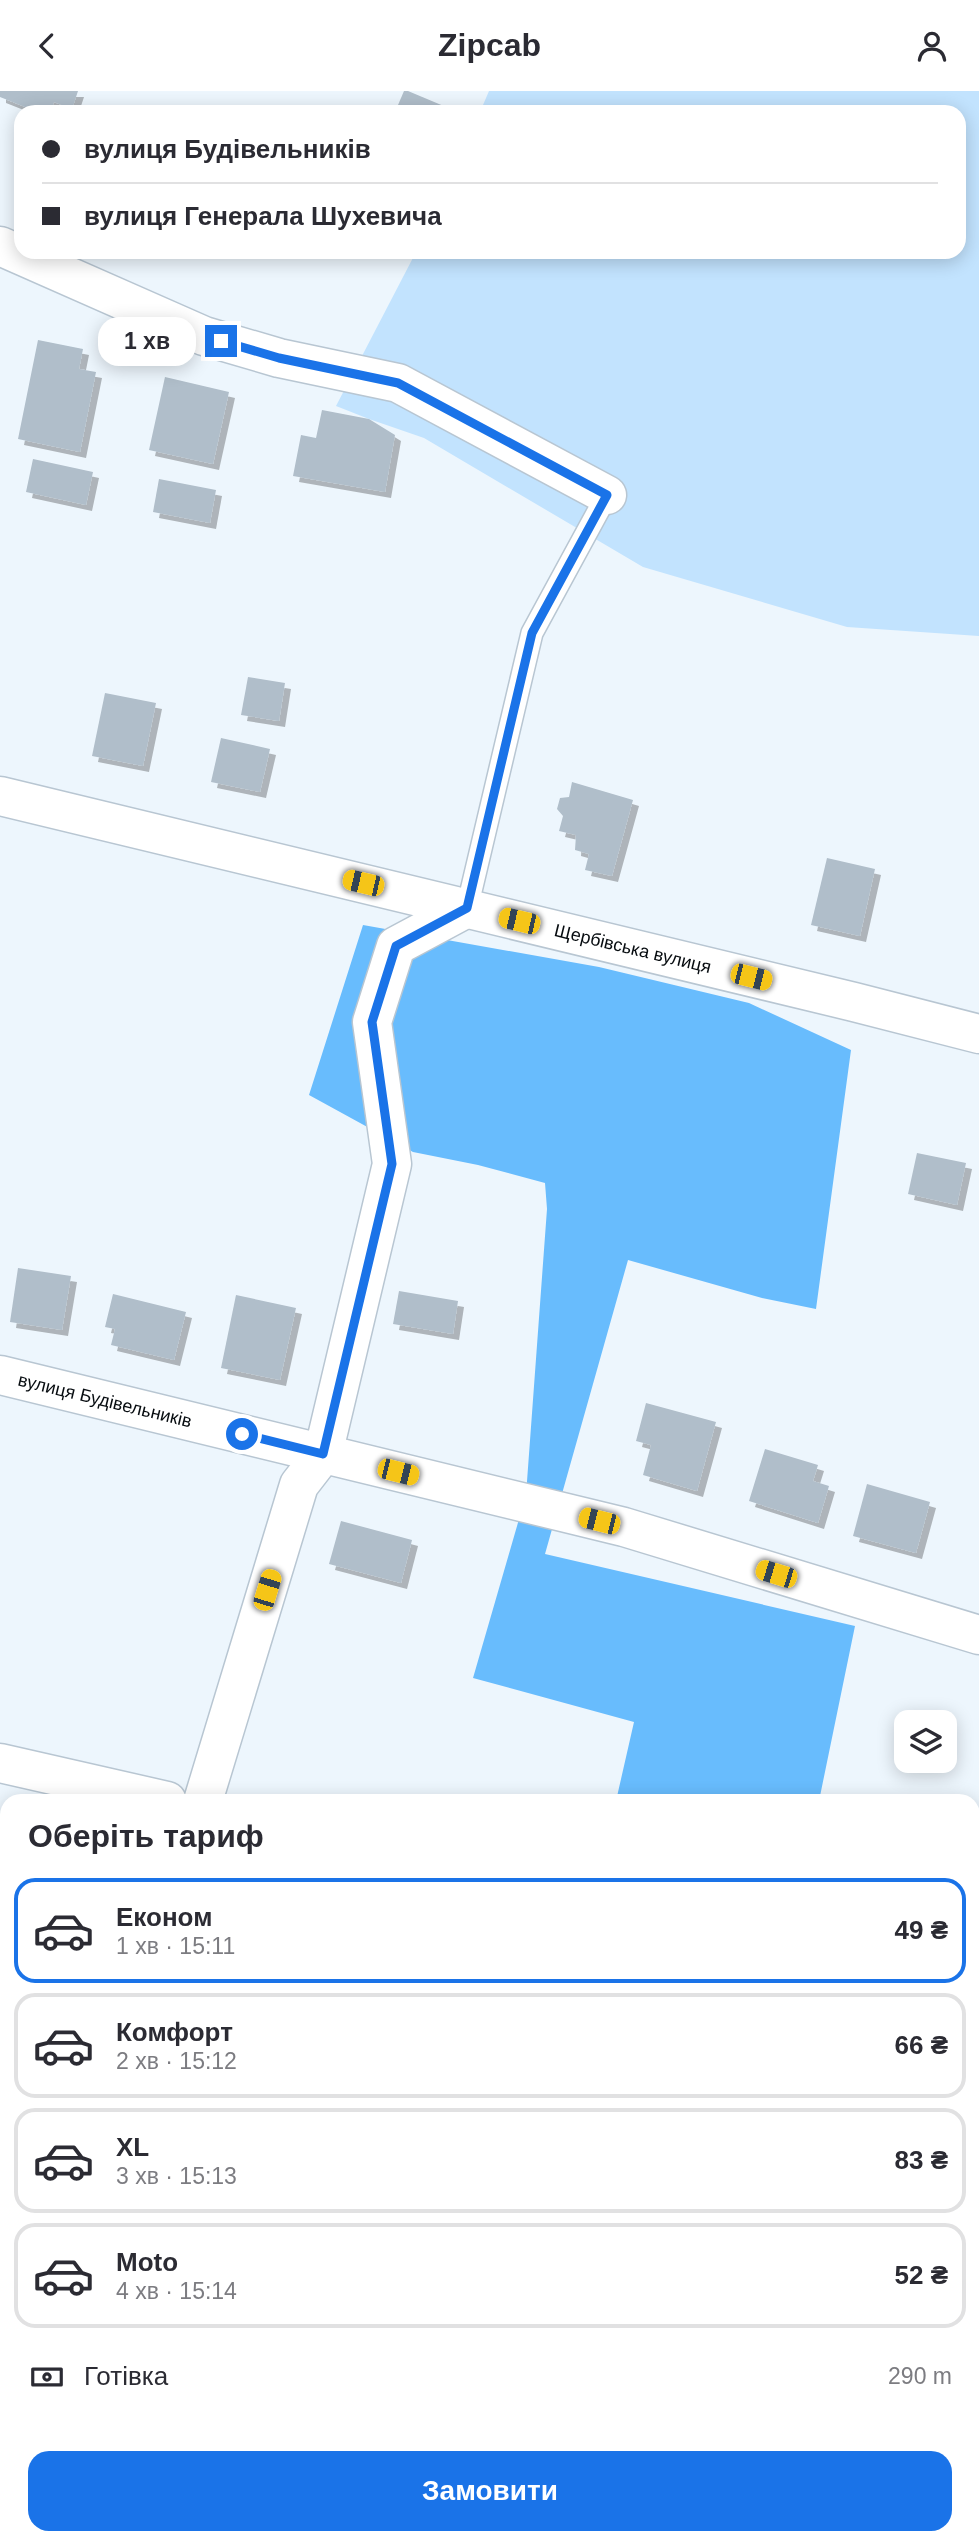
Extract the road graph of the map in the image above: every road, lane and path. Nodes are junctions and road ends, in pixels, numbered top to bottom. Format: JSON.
{"nodes":[{"id":1,"x":29,"y":259,"type":"edge"},
{"id":2,"x":607,"y":495,"type":"joint"},
{"id":3,"x":0,"y":796,"type":"edge"},
{"id":4,"x":467,"y":908,"type":"junction"},
{"id":5,"x":979,"y":1034,"type":"edge"},
{"id":6,"x":0,"y":1375,"type":"edge"},
{"id":7,"x":323,"y":1454,"type":"junction"},
{"id":8,"x":979,"y":1635,"type":"edge"},
{"id":9,"x":0,"y":1763,"type":"edge"},
{"id":10,"x":136,"y":1794,"type":"edge"},
{"id":11,"x":205,"y":1794,"type":"edge"}],
"edges":[{"from":1,"to":2,"type":"street"},
{"from":2,"to":4,"type":"lane"},
{"from":3,"to":4,"type":"street","name":"Щербівська вулиця"},
{"from":4,"to":5,"type":"street","name":"Щербівська вулиця"},
{"from":4,"to":7,"type":"street"},
{"from":6,"to":7,"type":"street","name":"вулиця Будівельників"},
{"from":7,"to":8,"type":"street","name":"вулиця Будівельників"},
{"from":7,"to":11,"type":"street"},
{"from":9,"to":10,"type":"street"}]}
